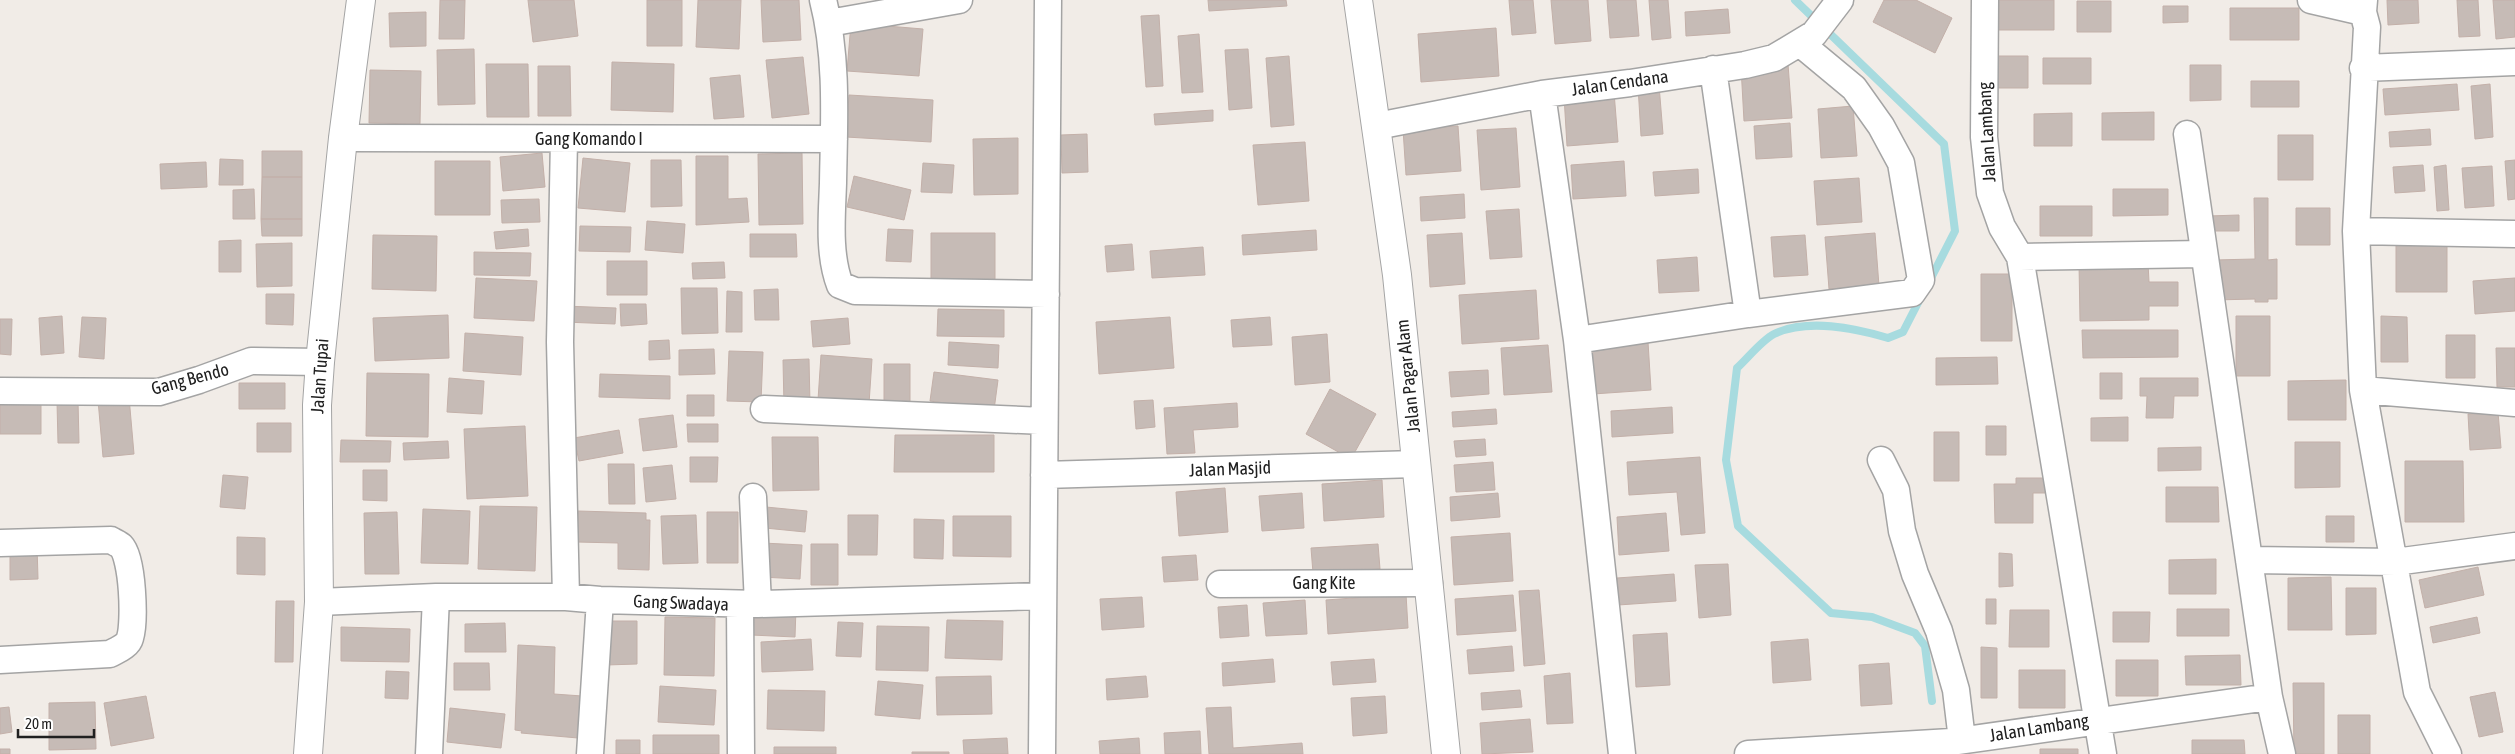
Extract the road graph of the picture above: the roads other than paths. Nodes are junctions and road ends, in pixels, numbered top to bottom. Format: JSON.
{"nodes":[{"id":1,"x":361,"y":0,"type":"edge"},
{"id":2,"x":959,"y":0,"type":"edge"},
{"id":3,"x":1048,"y":0,"type":"edge"},
{"id":4,"x":1358,"y":0,"type":"edge"},
{"id":5,"x":1985,"y":0,"type":"edge"},
{"id":6,"x":2311,"y":0,"type":"edge"},
{"id":7,"x":1839,"y":2,"type":"edge"},
{"id":8,"x":2363,"y":6,"type":"edge"},
{"id":9,"x":826,"y":11,"type":"edge"},
{"id":10,"x":1808,"y":39,"type":"junction"},
{"id":11,"x":2515,"y":62,"type":"edge"},
{"id":12,"x":2364,"y":68,"type":"junction"},
{"id":13,"x":1713,"y":69,"type":"junction"},
{"id":14,"x":1542,"y":94,"type":"junction"},
{"id":15,"x":1377,"y":126,"type":"junction"},
{"id":16,"x":2187,"y":134,"type":"dead end"},
{"id":17,"x":343,"y":138,"type":"junction"},
{"id":18,"x":564,"y":138,"type":"junction"},
{"id":19,"x":834,"y":139,"type":"junction"},
{"id":20,"x":2356,"y":231,"type":"junction"},
{"id":21,"x":2515,"y":234,"type":"edge"},
{"id":22,"x":2203,"y":254,"type":"junction"},
{"id":23,"x":2020,"y":257,"type":"junction"},
{"id":24,"x":1046,"y":294,"type":"junction"},
{"id":25,"x":1748,"y":314,"type":"junction"},
{"id":26,"x":1577,"y":340,"type":"junction"},
{"id":27,"x":320,"y":362,"type":"junction"},
{"id":28,"x":2363,"y":390,"type":"junction"},
{"id":29,"x":0,"y":391,"type":"edge"},
{"id":30,"x":2515,"y":403,"type":"edge"},
{"id":31,"x":764,"y":409,"type":"dead end"},
{"id":32,"x":1044,"y":421,"type":"junction"},
{"id":33,"x":1881,"y":460,"type":"dead end"},
{"id":34,"x":1416,"y":464,"type":"junction"},
{"id":35,"x":1044,"y":475,"type":"junction"},
{"id":36,"x":753,"y":497,"type":"dead end"},
{"id":37,"x":0,"y":542,"type":"edge"},
{"id":38,"x":2515,"y":546,"type":"edge"},
{"id":39,"x":2249,"y":560,"type":"junction"},
{"id":40,"x":2395,"y":562,"type":"junction"},
{"id":41,"x":1429,"y":582,"type":"junction"},
{"id":42,"x":1220,"y":584,"type":"dead end"},
{"id":43,"x":1042,"y":596,"type":"junction"},
{"id":44,"x":436,"y":597,"type":"junction"},
{"id":45,"x":566,"y":597,"type":"junction"},
{"id":46,"x":600,"y":600,"type":"junction"},
{"id":47,"x":319,"y":602,"type":"junction"},
{"id":48,"x":749,"y":604,"type":"junction"},
{"id":49,"x":0,"y":660,"type":"edge"},
{"id":50,"x":2269,"y":697,"type":"junction"},
{"id":51,"x":2096,"y":720,"type":"junction"},
{"id":52,"x":1957,"y":741,"type":"junction"},
{"id":53,"x":308,"y":754,"type":"edge"},
{"id":54,"x":429,"y":754,"type":"edge"},
{"id":55,"x":590,"y":754,"type":"edge"},
{"id":56,"x":741,"y":754,"type":"edge"},
{"id":57,"x":1042,"y":754,"type":"edge"},
{"id":58,"x":1446,"y":754,"type":"edge"},
{"id":59,"x":1622,"y":754,"type":"edge"},
{"id":60,"x":1748,"y":754,"type":"edge"},
{"id":61,"x":2103,"y":754,"type":"edge"},
{"id":62,"x":2282,"y":754,"type":"edge"},
{"id":63,"x":2448,"y":754,"type":"edge"}],
"edges":[{"from":1,"to":17,"type":"street","name":"Jalan Tupai"},
{"from":2,"to":9,"type":"street"},
{"from":3,"to":24,"type":"street"},
{"from":4,"to":15,"type":"street","name":"Jalan Pagar Alam"},
{"from":5,"to":23,"type":"street","name":"Jalan Lambang"},
{"from":6,"to":8,"type":"street"},
{"from":7,"to":10,"type":"street","name":"Jalan Cendana"},
{"from":8,"to":12,"type":"street"},
{"from":9,"to":19,"type":"street"},
{"from":10,"to":13,"type":"street","name":"Jalan Cendana"},
{"from":10,"to":25,"type":"street"},
{"from":11,"to":12,"type":"street"},
{"from":12,"to":20,"type":"street"},
{"from":13,"to":14,"type":"street","name":"Jalan Cendana"},
{"from":13,"to":25,"type":"street"},
{"from":14,"to":15,"type":"street","name":"Jalan Cendana"},
{"from":14,"to":26,"type":"street"},
{"from":15,"to":34,"type":"street","name":"Jalan Pagar Alam"},
{"from":16,"to":22,"type":"street"},
{"from":17,"to":18,"type":"street","name":"Gang Komando I"},
{"from":17,"to":27,"type":"street","name":"Jalan Tupai"},
{"from":18,"to":19,"type":"street","name":"Gang Komando I"},
{"from":18,"to":45,"type":"street"},
{"from":19,"to":24,"type":"street"},
{"from":20,"to":21,"type":"street"},
{"from":20,"to":28,"type":"street"},
{"from":22,"to":23,"type":"street"},
{"from":22,"to":39,"type":"street"},
{"from":23,"to":51,"type":"street"},
{"from":24,"to":32,"type":"street"},
{"from":25,"to":26,"type":"street"},
{"from":26,"to":59,"type":"street"},
{"from":27,"to":29,"type":"street","name":"Gang Bendo"},
{"from":27,"to":47,"type":"street","name":"Jalan Tupai"},
{"from":28,"to":30,"type":"street"},
{"from":28,"to":40,"type":"street"},
{"from":31,"to":32,"type":"street"},
{"from":32,"to":35,"type":"street"},
{"from":33,"to":52,"type":"street"},
{"from":34,"to":35,"type":"street","name":"Jalan Masjid"},
{"from":34,"to":41,"type":"street","name":"Jalan Pagar Alam"},
{"from":35,"to":43,"type":"street"},
{"from":36,"to":48,"type":"street"},
{"from":37,"to":49,"type":"street"},
{"from":38,"to":40,"type":"street"},
{"from":39,"to":40,"type":"street"},
{"from":39,"to":50,"type":"street"},
{"from":40,"to":63,"type":"street"},
{"from":41,"to":42,"type":"street","name":"Gang Kite"},
{"from":41,"to":58,"type":"street","name":"Jalan Pagar Alam"},
{"from":43,"to":48,"type":"street","name":"Gang Swadaya"},
{"from":43,"to":57,"type":"street"},
{"from":44,"to":45,"type":"street","name":"Gang Swadaya"},
{"from":44,"to":47,"type":"street","name":"Gang Swadaya"},
{"from":44,"to":54,"type":"street"},
{"from":45,"to":46,"type":"street","name":"Gang Swadaya"},
{"from":46,"to":48,"type":"street","name":"Gang Swadaya"},
{"from":46,"to":55,"type":"street"},
{"from":47,"to":53,"type":"street","name":"Jalan Tupai"},
{"from":48,"to":56,"type":"street"},
{"from":50,"to":51,"type":"street","name":"Jalan Lambang"},
{"from":50,"to":62,"type":"street"},
{"from":51,"to":52,"type":"street","name":"Jalan Lambang"},
{"from":51,"to":61,"type":"street"},
{"from":52,"to":60,"type":"street","name":"Jalan Lambang"}]}
